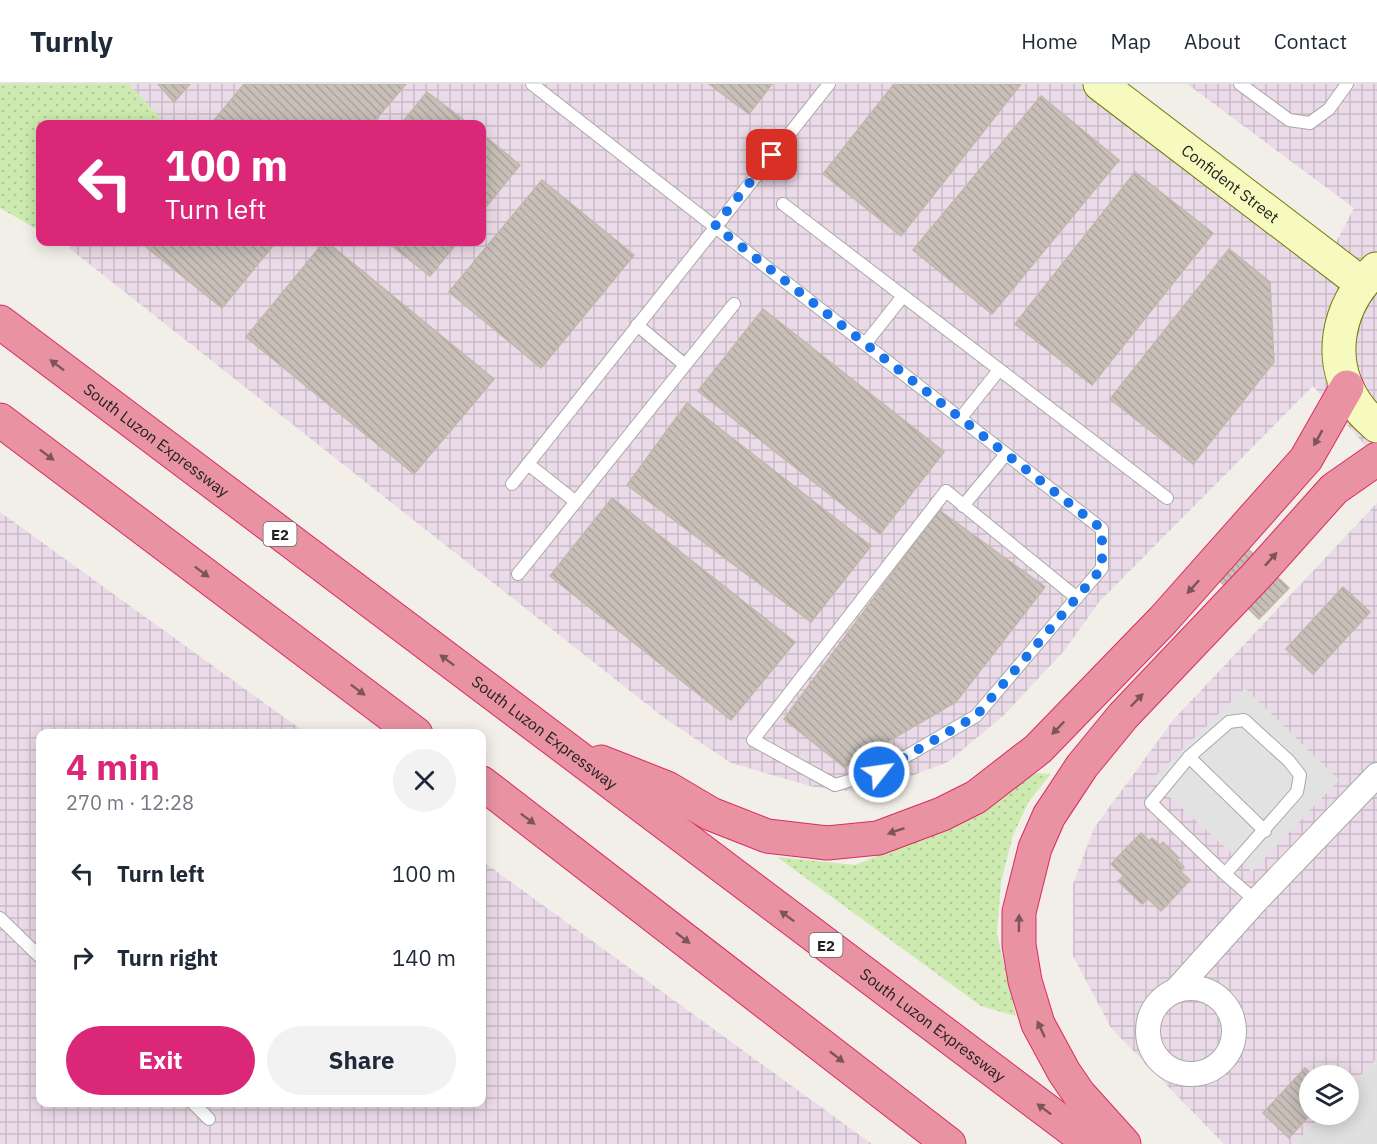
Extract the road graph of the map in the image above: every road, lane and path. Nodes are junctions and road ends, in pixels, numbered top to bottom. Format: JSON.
{"nodes":[{"id":1,"x":532,"y":84,"type":"edge"},
{"id":2,"x":829,"y":84,"type":"edge"},
{"id":3,"x":1100,"y":84,"type":"edge"},
{"id":4,"x":1240,"y":84,"type":"edge"},
{"id":5,"x":1347,"y":84,"type":"edge"},
{"id":6,"x":783,"y":204,"type":"dead end"},
{"id":7,"x":715,"y":226,"type":"junction"},
{"id":8,"x":1369,"y":276,"type":"edge"},
{"id":9,"x":903,"y":296,"type":"junction"},
{"id":10,"x":734,"y":304,"type":"dead end"},
{"id":11,"x":0,"y":322,"type":"edge"},
{"id":12,"x":637,"y":326,"type":"junction"},
{"id":13,"x":866,"y":344,"type":"junction"},
{"id":14,"x":685,"y":365,"type":"junction"},
{"id":15,"x":999,"y":370,"type":"junction"},
{"id":16,"x":1347,"y":387,"type":"junction"},
{"id":17,"x":960,"y":419,"type":"junction"},
{"id":18,"x":0,"y":420,"type":"edge"},
{"id":19,"x":1377,"y":426,"type":"edge"},
{"id":20,"x":1006,"y":454,"type":"junction"},
{"id":21,"x":1377,"y":459,"type":"edge"},
{"id":22,"x":528,"y":464,"type":"junction"},
{"id":23,"x":513,"y":484,"type":"dead end"},
{"id":24,"x":1167,"y":498,"type":"dead end"},
{"id":25,"x":576,"y":502,"type":"junction"},
{"id":26,"x":963,"y":506,"type":"junction"},
{"id":27,"x":518,"y":574,"type":"dead end"},
{"id":28,"x":1077,"y":598,"type":"junction"},
{"id":29,"x":409,"y":729,"type":"edge"},
{"id":30,"x":561,"y":746,"type":"junction"},
{"id":31,"x":1189,"y":757,"type":"junction"},
{"id":32,"x":1377,"y":775,"type":"edge"},
{"id":33,"x":486,"y":786,"type":"edge"},
{"id":34,"x":1265,"y":831,"type":"junction"},
{"id":35,"x":1225,"y":874,"type":"junction"},
{"id":36,"x":1256,"y":901,"type":"junction"},
{"id":37,"x":0,"y":918,"type":"edge"},
{"id":38,"x":36,"y":953,"type":"edge"},
{"id":39,"x":1177,"y":989,"type":"dead end"},
{"id":40,"x":197,"y":1107,"type":"edge"},
{"id":41,"x":209,"y":1119,"type":"dead end"},
{"id":42,"x":949,"y":1144,"type":"edge"},
{"id":43,"x":1091,"y":1144,"type":"edge"},
{"id":44,"x":1124,"y":1144,"type":"edge"}],
"edges":[{"from":1,"to":7,"type":"lane"},
{"from":2,"to":7,"type":"lane"},
{"from":3,"to":8,"type":"street","name":"Confident Street"},
{"from":4,"to":5,"type":"lane"},
{"from":6,"to":9,"type":"lane"},
{"from":7,"to":12,"type":"lane"},
{"from":7,"to":13,"type":"lane"},
{"from":8,"to":16,"type":"street"},
{"from":9,"to":13,"type":"lane"},
{"from":9,"to":15,"type":"lane"},
{"from":10,"to":14,"type":"lane"},
{"from":30,"to":11,"type":"highway","name":"South Luzon Expressway","number":"E2","one_way":true},
{"from":12,"to":14,"type":"lane"},
{"from":12,"to":22,"type":"lane"},
{"from":13,"to":17,"type":"lane"},
{"from":14,"to":25,"type":"lane"},
{"from":15,"to":17,"type":"lane"},
{"from":15,"to":24,"type":"lane"},
{"from":16,"to":19,"type":"street"},
{"from":16,"to":30,"type":"highway","one_way":true},
{"from":17,"to":20,"type":"lane"},
{"from":18,"to":29,"type":"highway","one_way":true},
{"from":20,"to":26,"type":"lane"},
{"from":20,"to":28,"type":"lane"},
{"from":44,"to":21,"type":"highway","one_way":true},
{"from":22,"to":23,"type":"lane"},
{"from":22,"to":25,"type":"lane"},
{"from":25,"to":27,"type":"lane"},
{"from":26,"to":28,"type":"lane"},
{"from":26,"to":28,"type":"lane"},
{"from":43,"to":30,"type":"highway","name":"South Luzon Expressway","number":"E2","one_way":true},
{"from":31,"to":34,"type":"lane"},
{"from":31,"to":34,"type":"lane"},
{"from":31,"to":35,"type":"lane"},
{"from":32,"to":36,"type":"street"},
{"from":33,"to":42,"type":"highway","one_way":true},
{"from":34,"to":35,"type":"lane"},
{"from":35,"to":36,"type":"lane"},
{"from":36,"to":39,"type":"street"},
{"from":37,"to":38,"type":"lane"},
{"from":40,"to":41,"type":"lane"}]}
